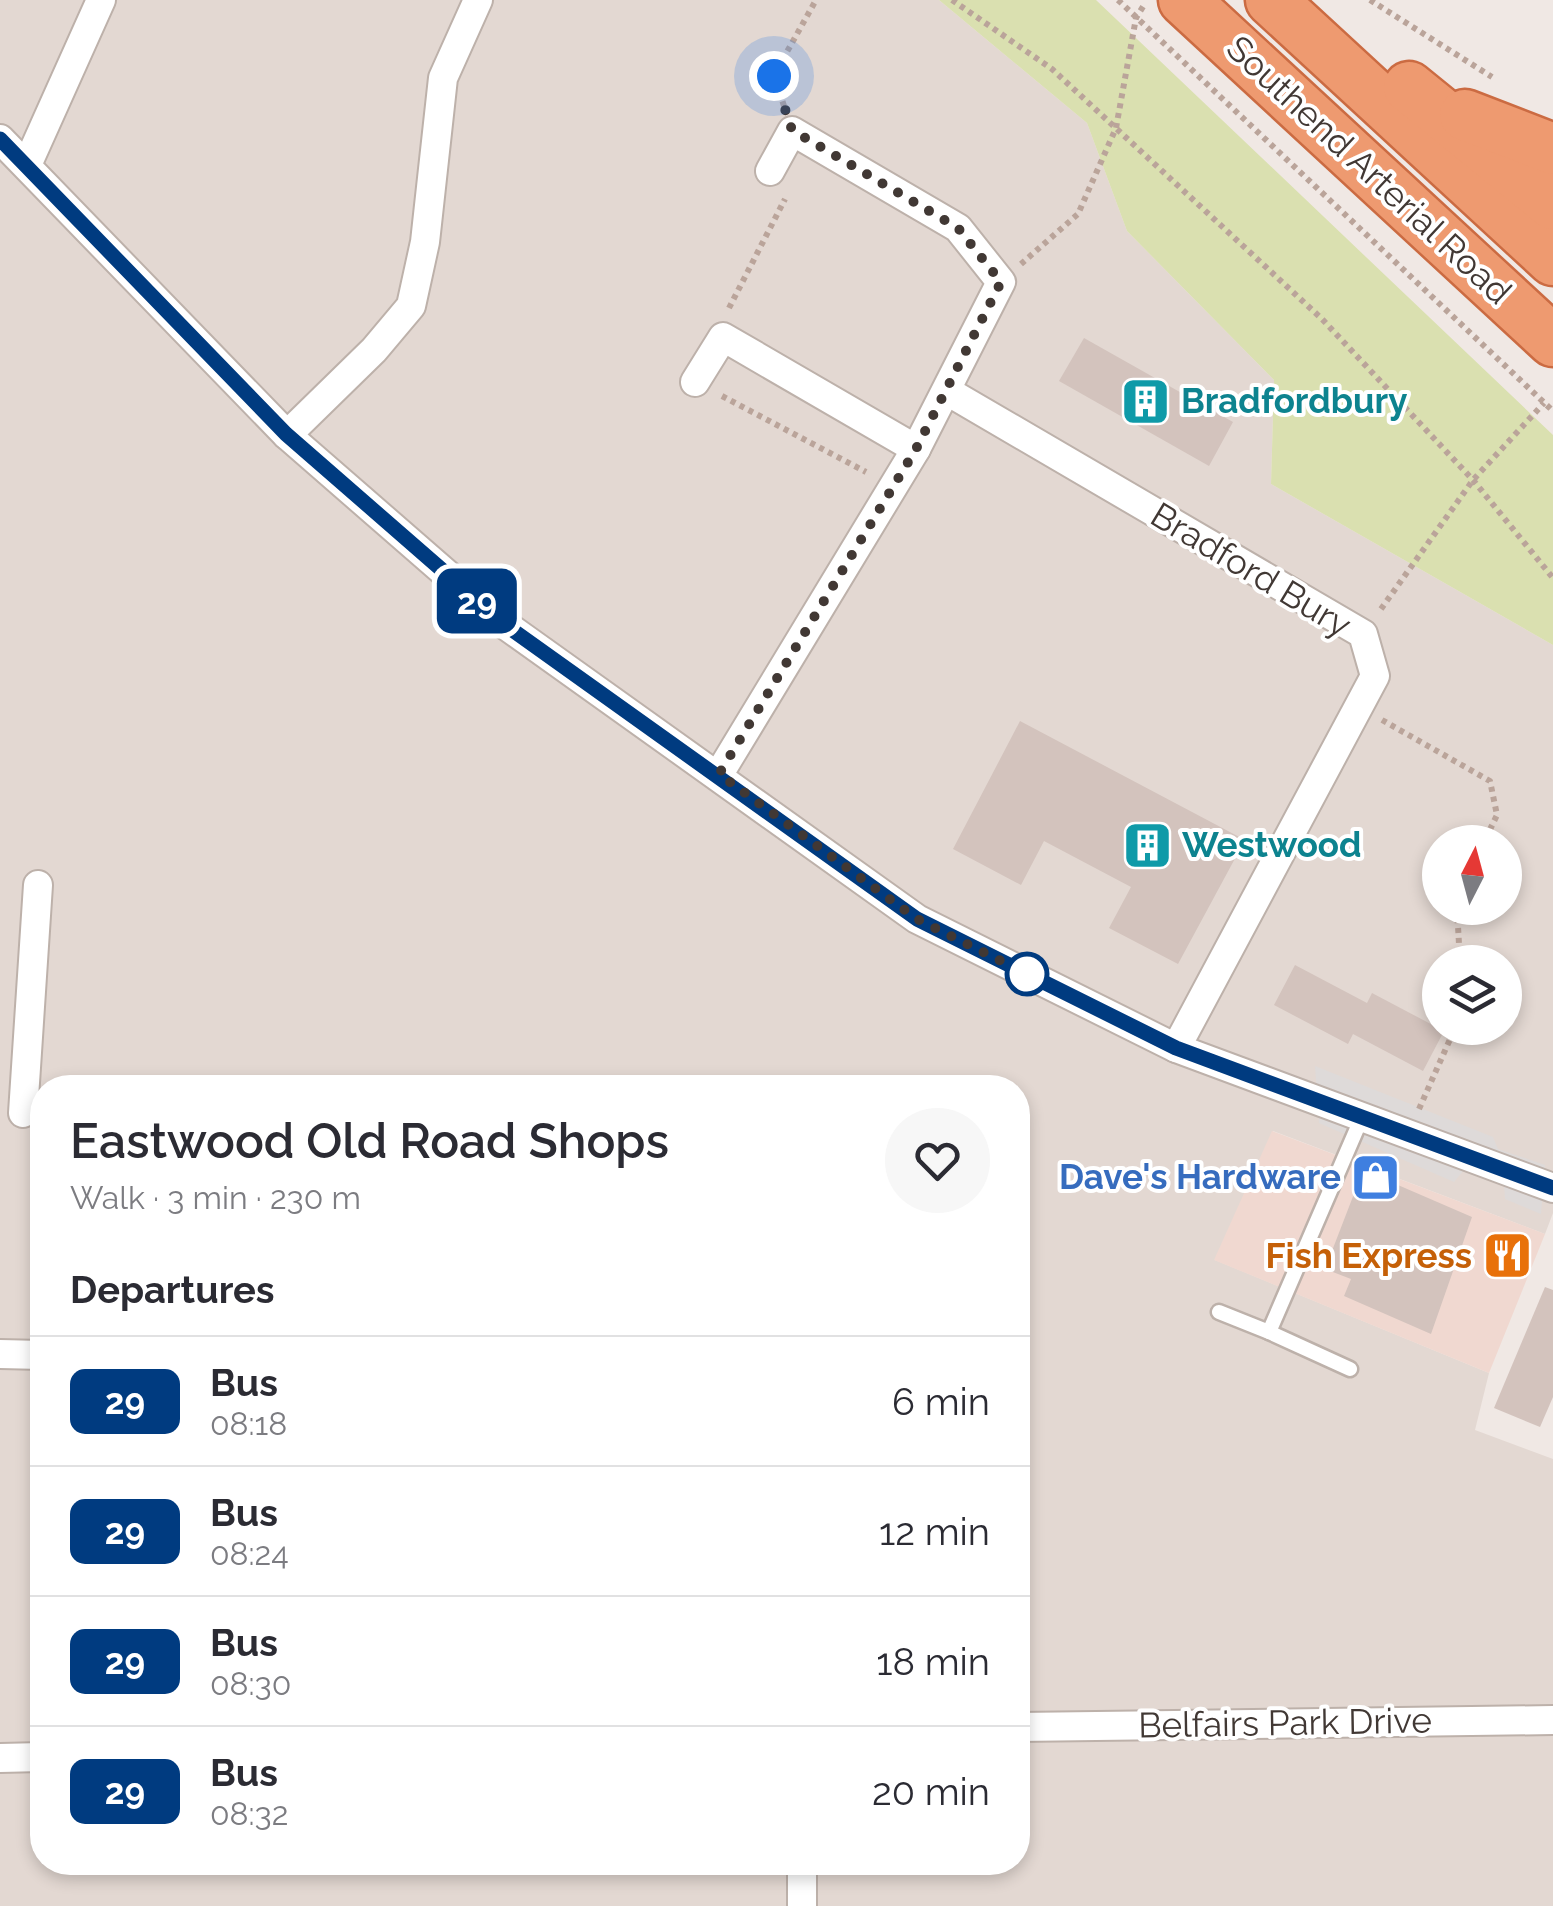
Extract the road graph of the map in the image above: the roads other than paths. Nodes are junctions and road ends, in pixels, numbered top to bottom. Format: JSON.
{"nodes":[{"id":1,"x":101,"y":0,"type":"edge"},
{"id":2,"x":478,"y":0,"type":"edge"},
{"id":3,"x":1184,"y":0,"type":"edge"},
{"id":4,"x":1271,"y":0,"type":"edge"},
{"id":5,"x":1305,"y":0,"type":"edge"},
{"id":6,"x":1423,"y":99,"type":"junction"},
{"id":7,"x":0,"y":139,"type":"edge"},
{"id":8,"x":1553,"y":149,"type":"edge"},
{"id":9,"x":27,"y":165,"type":"junction"},
{"id":10,"x":770,"y":171,"type":"road end"},
{"id":11,"x":1553,"y":204,"type":"edge"},
{"id":12,"x":1553,"y":260,"type":"edge"},
{"id":13,"x":1553,"y":341,"type":"edge"},
{"id":14,"x":695,"y":382,"type":"road end"},
{"id":15,"x":948,"y":391,"type":"junction"},
{"id":16,"x":286,"y":434,"type":"junction"},
{"id":17,"x":916,"y":449,"type":"junction"},
{"id":18,"x":719,"y":774,"type":"junction"},
{"id":19,"x":38,"y":884,"type":"dead end"},
{"id":20,"x":1176,"y":1048,"type":"junction"},
{"id":21,"x":22,"y":1113,"type":"edge"},
{"id":22,"x":1362,"y":1116,"type":"junction"},
{"id":23,"x":1553,"y":1188,"type":"edge"},
{"id":24,"x":1219,"y":1312,"type":"dead end"},
{"id":25,"x":1269,"y":1332,"type":"junction"},
{"id":26,"x":0,"y":1354,"type":"edge"},
{"id":27,"x":30,"y":1354,"type":"edge"},
{"id":28,"x":1350,"y":1369,"type":"dead end"},
{"id":29,"x":1553,"y":1720,"type":"edge"},
{"id":30,"x":1030,"y":1727,"type":"edge"},
{"id":31,"x":30,"y":1757,"type":"edge"},
{"id":32,"x":0,"y":1758,"type":"edge"},
{"id":33,"x":802,"y":1875,"type":"edge"},
{"id":34,"x":802,"y":1906,"type":"edge"}],
"edges":[{"from":1,"to":9,"type":"street"},
{"from":2,"to":16,"type":"street"},
{"from":3,"to":13,"type":"highway","name":"Southend Arterial Road"},
{"from":4,"to":12,"type":"highway"},
{"from":5,"to":6,"type":"highway"},
{"from":6,"to":8,"type":"highway"},
{"from":6,"to":11,"type":"highway"},
{"from":7,"to":9,"type":"street"},
{"from":9,"to":16,"type":"street"},
{"from":10,"to":15,"type":"street"},
{"from":14,"to":17,"type":"street"},
{"from":15,"to":17,"type":"street"},
{"from":15,"to":20,"type":"street","name":"Bradford Bury"},
{"from":16,"to":18,"type":"street"},
{"from":17,"to":18,"type":"street"},
{"from":18,"to":20,"type":"street"},
{"from":19,"to":21,"type":"street"},
{"from":20,"to":22,"type":"street"},
{"from":22,"to":23,"type":"street"},
{"from":22,"to":25,"type":"lane"},
{"from":24,"to":25,"type":"lane"},
{"from":25,"to":28,"type":"lane"},
{"from":26,"to":27,"type":"street"},
{"from":29,"to":30,"type":"street","name":"Belfairs Park Drive"},
{"from":31,"to":32,"type":"street"},
{"from":33,"to":34,"type":"street"}]}
